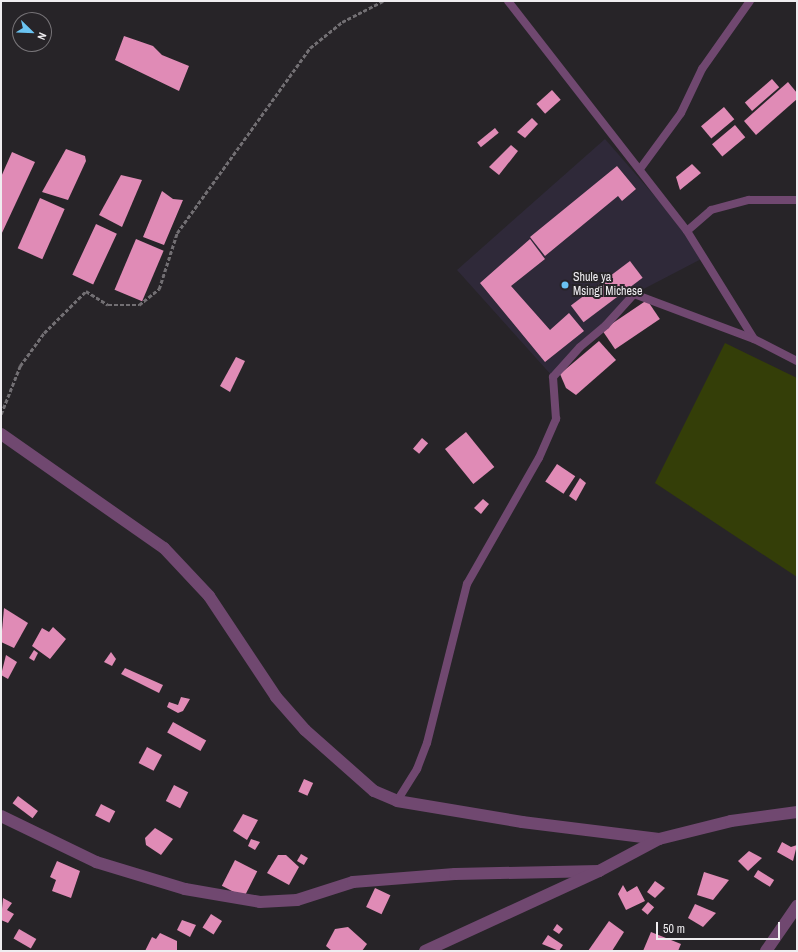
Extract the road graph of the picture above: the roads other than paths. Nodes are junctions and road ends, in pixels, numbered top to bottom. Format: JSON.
{"nodes":[{"id":1,"x":508,"y":1,"type":"edge"},
{"id":2,"x":750,"y":1,"type":"edge"},
{"id":3,"x":640,"y":169,"type":"junction"},
{"id":4,"x":797,"y":200,"type":"edge"},
{"id":5,"x":687,"y":231,"type":"junction"},
{"id":6,"x":754,"y":339,"type":"junction"},
{"id":7,"x":797,"y":361,"type":"edge"},
{"id":8,"x":1,"y":434,"type":"edge"},
{"id":9,"x":397,"y":801,"type":"junction"},
{"id":10,"x":797,"y":812,"type":"edge"},
{"id":11,"x":1,"y":816,"type":"edge"},
{"id":12,"x":659,"y":839,"type":"junction"},
{"id":13,"x":599,"y":871,"type":"junction"},
{"id":14,"x":797,"y":906,"type":"edge"},
{"id":15,"x":425,"y":951,"type":"edge"},
{"id":16,"x":766,"y":951,"type":"edge"}],
"edges":[{"from":1,"to":3,"type":"lane"},
{"from":2,"to":3,"type":"lane"},
{"from":3,"to":5,"type":"lane"},
{"from":4,"to":5,"type":"lane"},
{"from":5,"to":6,"type":"lane"},
{"from":6,"to":7,"type":"lane"},
{"from":6,"to":9,"type":"lane"},
{"from":8,"to":9,"type":"street"},
{"from":9,"to":12,"type":"street"},
{"from":10,"to":12,"type":"street"},
{"from":11,"to":13,"type":"street"},
{"from":12,"to":13,"type":"street"},
{"from":13,"to":15,"type":"street"},
{"from":14,"to":16,"type":"street"}]}
